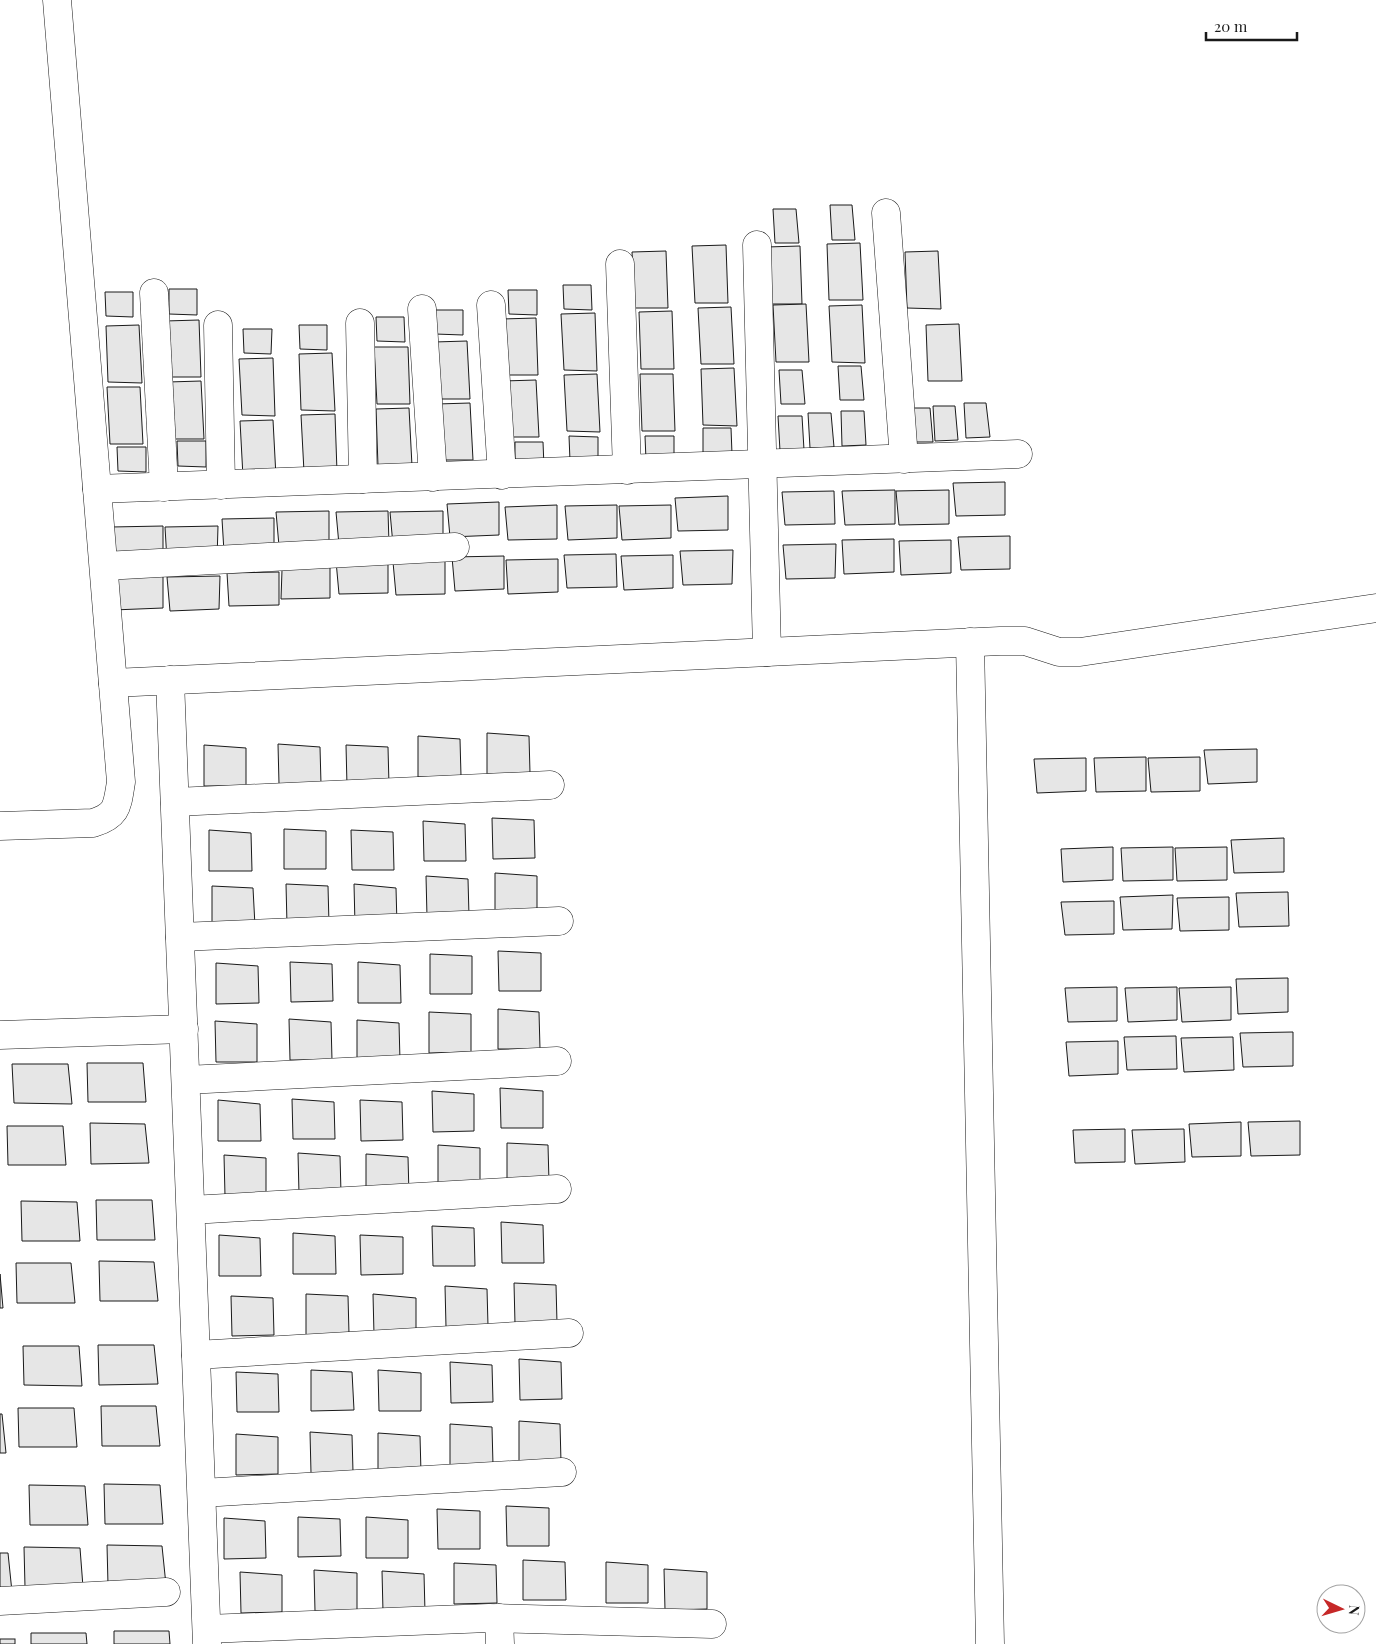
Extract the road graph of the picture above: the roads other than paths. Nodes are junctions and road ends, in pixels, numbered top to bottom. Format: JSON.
{"nodes":[{"id":1,"x":57,"y":0,"type":"edge"},
{"id":2,"x":886,"y":213,"type":"dead end"},
{"id":3,"x":758,"y":245,"type":"dead end"},
{"id":4,"x":620,"y":264,"type":"dead end"},
{"id":5,"x":154,"y":293,"type":"dead end"},
{"id":6,"x":491,"y":306,"type":"dead end"},
{"id":7,"x":422,"y":309,"type":"dead end"},
{"id":8,"x":360,"y":323,"type":"dead end"},
{"id":9,"x":218,"y":325,"type":"dead end"},
{"id":10,"x":1018,"y":454,"type":"dead end"},
{"id":11,"x":904,"y":459,"type":"junction"},
{"id":12,"x":762,"y":464,"type":"junction"},
{"id":13,"x":627,"y":470,"type":"junction"},
{"id":14,"x":502,"y":475,"type":"junction"},
{"id":15,"x":433,"y":477,"type":"junction"},
{"id":16,"x":363,"y":479,"type":"junction"},
{"id":17,"x":221,"y":485,"type":"junction"},
{"id":18,"x":164,"y":487,"type":"junction"},
{"id":19,"x":97,"y":490,"type":"junction"},
{"id":20,"x":455,"y":547,"type":"dead end"},
{"id":21,"x":104,"y":566,"type":"junction"},
{"id":22,"x":1376,"y":608,"type":"edge"},
{"id":23,"x":970,"y":642,"type":"junction"},
{"id":24,"x":767,"y":652,"type":"junction"},
{"id":25,"x":170,"y":680,"type":"junction"},
{"id":26,"x":113,"y":683,"type":"junction"},
{"id":27,"x":550,"y":785,"type":"dead end"},
{"id":28,"x":175,"y":802,"type":"junction"},
{"id":29,"x":0,"y":826,"type":"edge"},
{"id":30,"x":558,"y":921,"type":"dead end"},
{"id":31,"x":180,"y":937,"type":"junction"},
{"id":32,"x":184,"y":1029,"type":"junction"},
{"id":33,"x":0,"y":1035,"type":"edge"},
{"id":34,"x":557,"y":1060,"type":"dead end"},
{"id":35,"x":186,"y":1080,"type":"junction"},
{"id":36,"x":557,"y":1189,"type":"dead end"},
{"id":37,"x":191,"y":1210,"type":"junction"},
{"id":38,"x":569,"y":1333,"type":"dead end"},
{"id":39,"x":196,"y":1356,"type":"junction"},
{"id":40,"x":562,"y":1472,"type":"dead end"},
{"id":41,"x":202,"y":1493,"type":"junction"},
{"id":42,"x":166,"y":1592,"type":"dead end"},
{"id":43,"x":0,"y":1601,"type":"edge"},
{"id":44,"x":712,"y":1624,"type":"dead end"},
{"id":45,"x":500,"y":1631,"type":"edge"},
{"id":46,"x":207,"y":1636,"type":"edge"},
{"id":47,"x":990,"y":1644,"type":"edge"}],
"edges":[{"from":1,"to":19,"type":"street"},
{"from":2,"to":11,"type":"street"},
{"from":3,"to":12,"type":"street"},
{"from":4,"to":13,"type":"street"},
{"from":5,"to":18,"type":"street"},
{"from":6,"to":14,"type":"street"},
{"from":7,"to":15,"type":"street"},
{"from":8,"to":16,"type":"street"},
{"from":9,"to":17,"type":"street"},
{"from":10,"to":11,"type":"street"},
{"from":11,"to":12,"type":"street"},
{"from":12,"to":13,"type":"street"},
{"from":12,"to":24,"type":"street"},
{"from":13,"to":14,"type":"street"},
{"from":14,"to":15,"type":"street"},
{"from":15,"to":16,"type":"street"},
{"from":16,"to":17,"type":"street"},
{"from":17,"to":18,"type":"street"},
{"from":18,"to":19,"type":"street"},
{"from":19,"to":21,"type":"street"},
{"from":20,"to":21,"type":"street"},
{"from":21,"to":26,"type":"street"},
{"from":22,"to":23,"type":"street"},
{"from":23,"to":24,"type":"street"},
{"from":23,"to":47,"type":"street"},
{"from":24,"to":25,"type":"street"},
{"from":25,"to":26,"type":"street"},
{"from":25,"to":28,"type":"street"},
{"from":26,"to":29,"type":"street"},
{"from":27,"to":28,"type":"street"},
{"from":28,"to":31,"type":"street"},
{"from":30,"to":31,"type":"street"},
{"from":31,"to":32,"type":"street"},
{"from":32,"to":33,"type":"street"},
{"from":32,"to":35,"type":"street"},
{"from":34,"to":35,"type":"street"},
{"from":35,"to":37,"type":"street"},
{"from":36,"to":37,"type":"street"},
{"from":37,"to":39,"type":"street"},
{"from":38,"to":39,"type":"street"},
{"from":39,"to":41,"type":"street"},
{"from":40,"to":41,"type":"street"},
{"from":41,"to":46,"type":"street"},
{"from":42,"to":43,"type":"street"},
{"from":44,"to":45,"type":"street"},
{"from":45,"to":46,"type":"street"}]}
